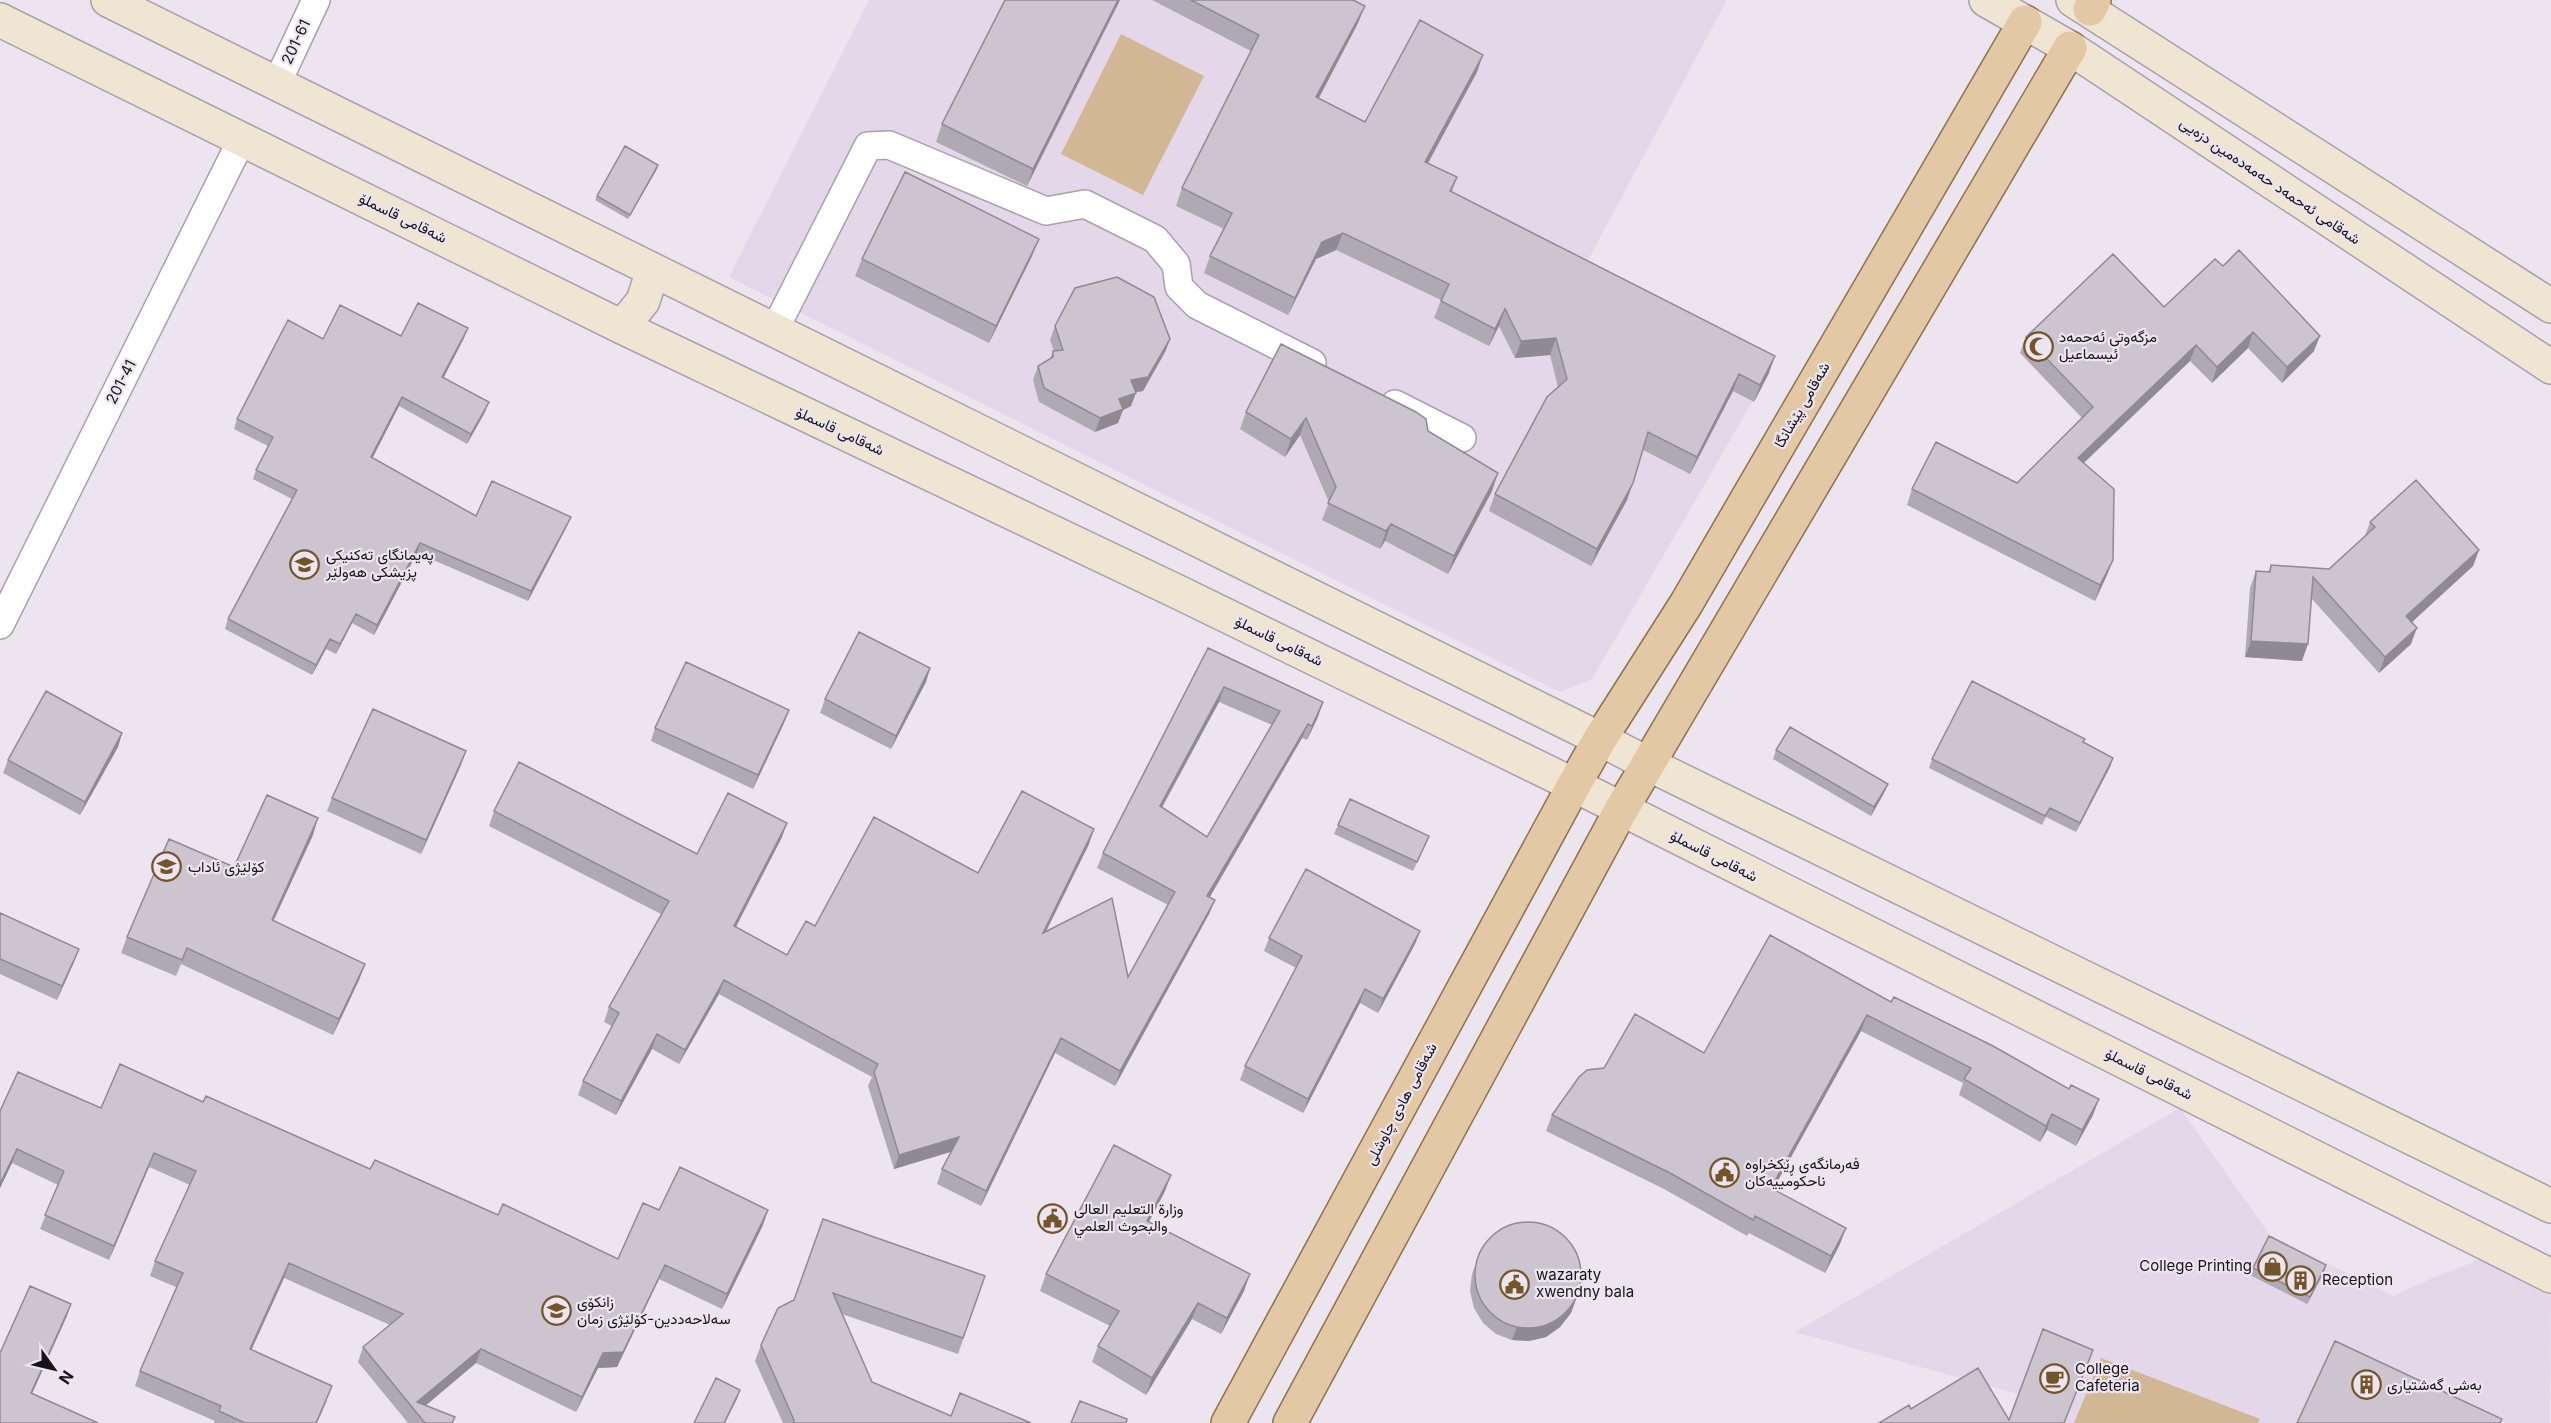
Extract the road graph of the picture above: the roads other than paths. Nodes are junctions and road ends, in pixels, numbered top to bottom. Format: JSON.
{"nodes":[{"id":1,"x":108,"y":0,"type":"edge"},
{"id":2,"x":316,"y":0,"type":"edge"},
{"id":3,"x":1986,"y":0,"type":"edge"},
{"id":4,"x":2086,"y":3,"type":"edge"},
{"id":5,"x":0,"y":20,"type":"edge"},
{"id":6,"x":2025,"y":22,"type":"junction"},
{"id":7,"x":2070,"y":48,"type":"junction"},
{"id":8,"x":2003,"y":62,"type":"junction"},
{"id":9,"x":277,"y":83,"type":"junction"},
{"id":10,"x":2049,"y":85,"type":"junction"},
{"id":11,"x":242,"y":139,"type":"junction"},
{"id":12,"x":653,"y":270,"type":"junction"},
{"id":13,"x":2551,"y":306,"type":"edge"},
{"id":14,"x":622,"y":327,"type":"junction"},
{"id":15,"x":775,"y":329,"type":"junction"},
{"id":16,"x":2551,"y":367,"type":"edge"},
{"id":17,"x":1335,"y":374,"type":"edge"},
{"id":18,"x":1377,"y":395,"type":"edge"},
{"id":19,"x":1462,"y":438,"type":"dead end"},
{"id":20,"x":0,"y":625,"type":"edge"},
{"id":21,"x":1600,"y":739,"type":"junction"},
{"id":22,"x":1648,"y":764,"type":"junction"},
{"id":23,"x":1574,"y":786,"type":"junction"},
{"id":24,"x":1621,"y":810,"type":"junction"},
{"id":25,"x":2551,"y":1206,"type":"edge"},
{"id":26,"x":2551,"y":1275,"type":"edge"},
{"id":27,"x":1228,"y":1423,"type":"edge"},
{"id":28,"x":1290,"y":1423,"type":"edge"}],
"edges":[{"from":1,"to":9,"type":"main road"},
{"from":2,"to":9,"type":"street","name":"201-61"},
{"from":3,"to":6,"type":"main road","name":"شەقامی ئەحمەد حەمەدەمین دزەیی"},
{"from":4,"to":13,"type":"main road"},
{"from":5,"to":11,"type":"main road","name":"شەقامی قاسملۆ"},
{"from":6,"to":7,"type":"main road","name":"شەقامی ئەحمەد حەمەدەمین دزەیی"},
{"from":6,"to":8,"type":"main road","name":"شەقامی پێشانگا"},
{"from":7,"to":10,"type":"main road"},
{"from":7,"to":16,"type":"main road","name":"شەقامی ئەحمەد حەمەدەمین دزەیی"},
{"from":8,"to":10,"type":"main road"},
{"from":8,"to":21,"type":"main road","name":"شەقامی پێشانگا"},
{"from":9,"to":12,"type":"main road"},
{"from":10,"to":22,"type":"main road"},
{"from":11,"to":14,"type":"main road","name":"شەقامی قاسملۆ"},
{"from":11,"to":20,"type":"street","name":"201-41"},
{"from":12,"to":14,"type":"main road"},
{"from":12,"to":15,"type":"main road"},
{"from":14,"to":23,"type":"main road","name":"شەقامی قاسملۆ"},
{"from":15,"to":17,"type":"street"},
{"from":15,"to":21,"type":"main road"},
{"from":18,"to":19,"type":"street"},
{"from":21,"to":22,"type":"main road"},
{"from":21,"to":23,"type":"main road","name":"شەقامی پێشانگا"},
{"from":22,"to":24,"type":"main road"},
{"from":22,"to":25,"type":"main road"},
{"from":23,"to":24,"type":"main road","name":"شەقامی قاسملۆ"},
{"from":23,"to":27,"type":"main road","name":"شەقامی هادی چاوشلی"},
{"from":24,"to":26,"type":"main road","name":"شەقامی قاسملۆ"},
{"from":24,"to":28,"type":"main road"}]}
